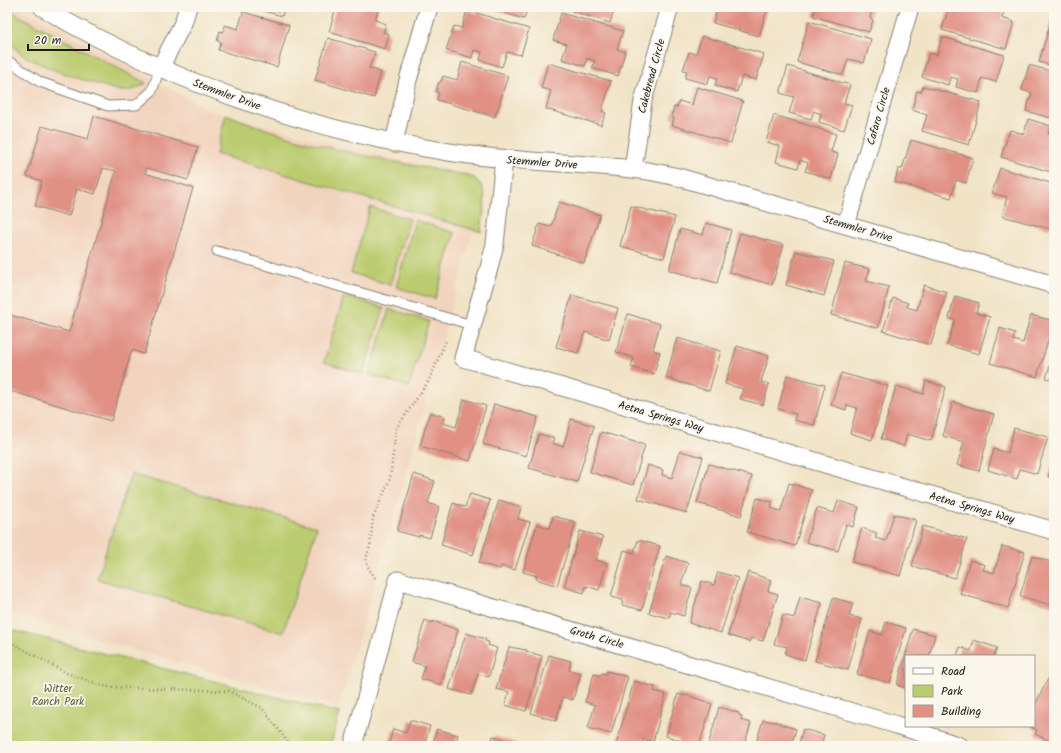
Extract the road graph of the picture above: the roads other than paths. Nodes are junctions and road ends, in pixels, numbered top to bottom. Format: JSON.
{"nodes":[{"id":1,"x":42,"y":7,"type":"edge"},
{"id":2,"x":188,"y":7,"type":"edge"},
{"id":3,"x":429,"y":7,"type":"edge"},
{"id":4,"x":670,"y":7,"type":"edge"},
{"id":5,"x":910,"y":7,"type":"edge"},
{"id":6,"x":7,"y":60,"type":"edge"},
{"id":7,"x":160,"y":68,"type":"junction"},
{"id":8,"x":394,"y":143,"type":"junction"},
{"id":9,"x":504,"y":159,"type":"junction"},
{"id":10,"x":633,"y":169,"type":"junction"},
{"id":11,"x":846,"y":224,"type":"junction"},
{"id":12,"x":217,"y":251,"type":"dead end"},
{"id":13,"x":1054,"y":285,"type":"edge"},
{"id":14,"x":472,"y":325,"type":"junction"},
{"id":15,"x":1054,"y":531,"type":"edge"},
{"id":16,"x":353,"y":746,"type":"edge"},
{"id":17,"x":960,"y":746,"type":"edge"}],
"edges":[{"from":1,"to":7,"type":"street","name":"Stemmler Drive"},
{"from":2,"to":7,"type":"street"},
{"from":3,"to":8,"type":"street"},
{"from":4,"to":10,"type":"street","name":"Cakebread Circle"},
{"from":5,"to":11,"type":"street","name":"Cafaro Circle"},
{"from":6,"to":7,"type":"lane"},
{"from":7,"to":8,"type":"street","name":"Stemmler Drive"},
{"from":8,"to":9,"type":"street","name":"Stemmler Drive"},
{"from":9,"to":10,"type":"street","name":"Stemmler Drive"},
{"from":9,"to":14,"type":"street","name":"Aetna Springs Way"},
{"from":10,"to":11,"type":"street","name":"Stemmler Drive"},
{"from":11,"to":13,"type":"street","name":"Stemmler Drive"},
{"from":12,"to":14,"type":"lane"},
{"from":14,"to":15,"type":"street","name":"Aetna Springs Way"},
{"from":16,"to":17,"type":"street","name":"Groth Circle"}]}
